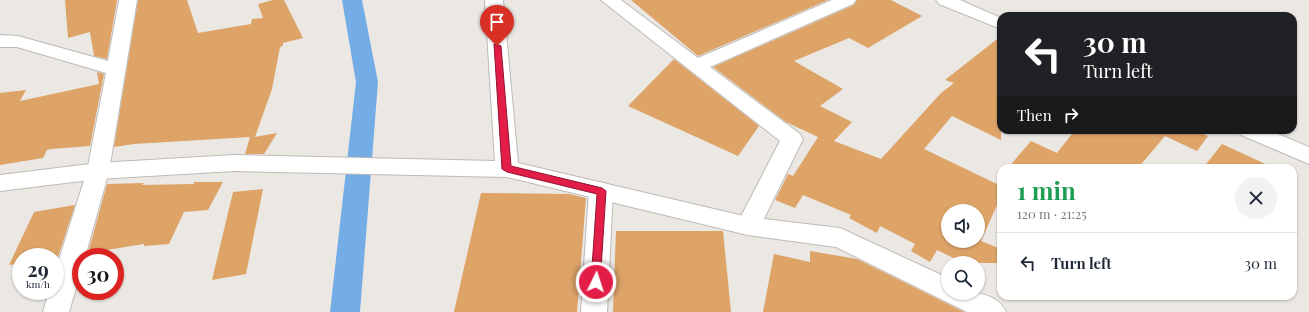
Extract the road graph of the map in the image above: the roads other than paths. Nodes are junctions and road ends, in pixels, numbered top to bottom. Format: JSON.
{"nodes":[{"id":1,"x":128,"y":0,"type":"edge"},
{"id":2,"x":494,"y":0,"type":"edge"},
{"id":3,"x":610,"y":0,"type":"edge"},
{"id":4,"x":847,"y":0,"type":"edge"},
{"id":5,"x":945,"y":0,"type":"edge"},
{"id":6,"x":997,"y":22,"type":"edge"},
{"id":7,"x":0,"y":41,"type":"edge"},
{"id":8,"x":696,"y":66,"type":"junction"},
{"id":9,"x":115,"y":69,"type":"junction"},
{"id":10,"x":1257,"y":134,"type":"edge"},
{"id":11,"x":1309,"y":156,"type":"edge"},
{"id":12,"x":507,"y":169,"type":"junction"},
{"id":13,"x":98,"y":171,"type":"junction"},
{"id":14,"x":0,"y":183,"type":"edge"},
{"id":15,"x":602,"y":191,"type":"junction"},
{"id":16,"x":748,"y":226,"type":"junction"},
{"id":17,"x":941,"y":287,"type":"edge"},
{"id":18,"x":968,"y":300,"type":"edge"},
{"id":19,"x":56,"y":312,"type":"edge"},
{"id":20,"x":594,"y":312,"type":"edge"},
{"id":21,"x":993,"y":312,"type":"edge"}],
"edges":[{"from":1,"to":9,"type":"street"},
{"from":2,"to":12,"type":"street"},
{"from":3,"to":8,"type":"street"},
{"from":4,"to":8,"type":"street"},
{"from":5,"to":6,"type":"street"},
{"from":7,"to":9,"type":"street"},
{"from":8,"to":16,"type":"street"},
{"from":9,"to":13,"type":"street"},
{"from":10,"to":11,"type":"street"},
{"from":12,"to":13,"type":"street"},
{"from":12,"to":15,"type":"street"},
{"from":13,"to":14,"type":"street"},
{"from":13,"to":19,"type":"street"},
{"from":15,"to":16,"type":"street"},
{"from":15,"to":20,"type":"street"},
{"from":16,"to":17,"type":"street"},
{"from":18,"to":21,"type":"street"}]}
